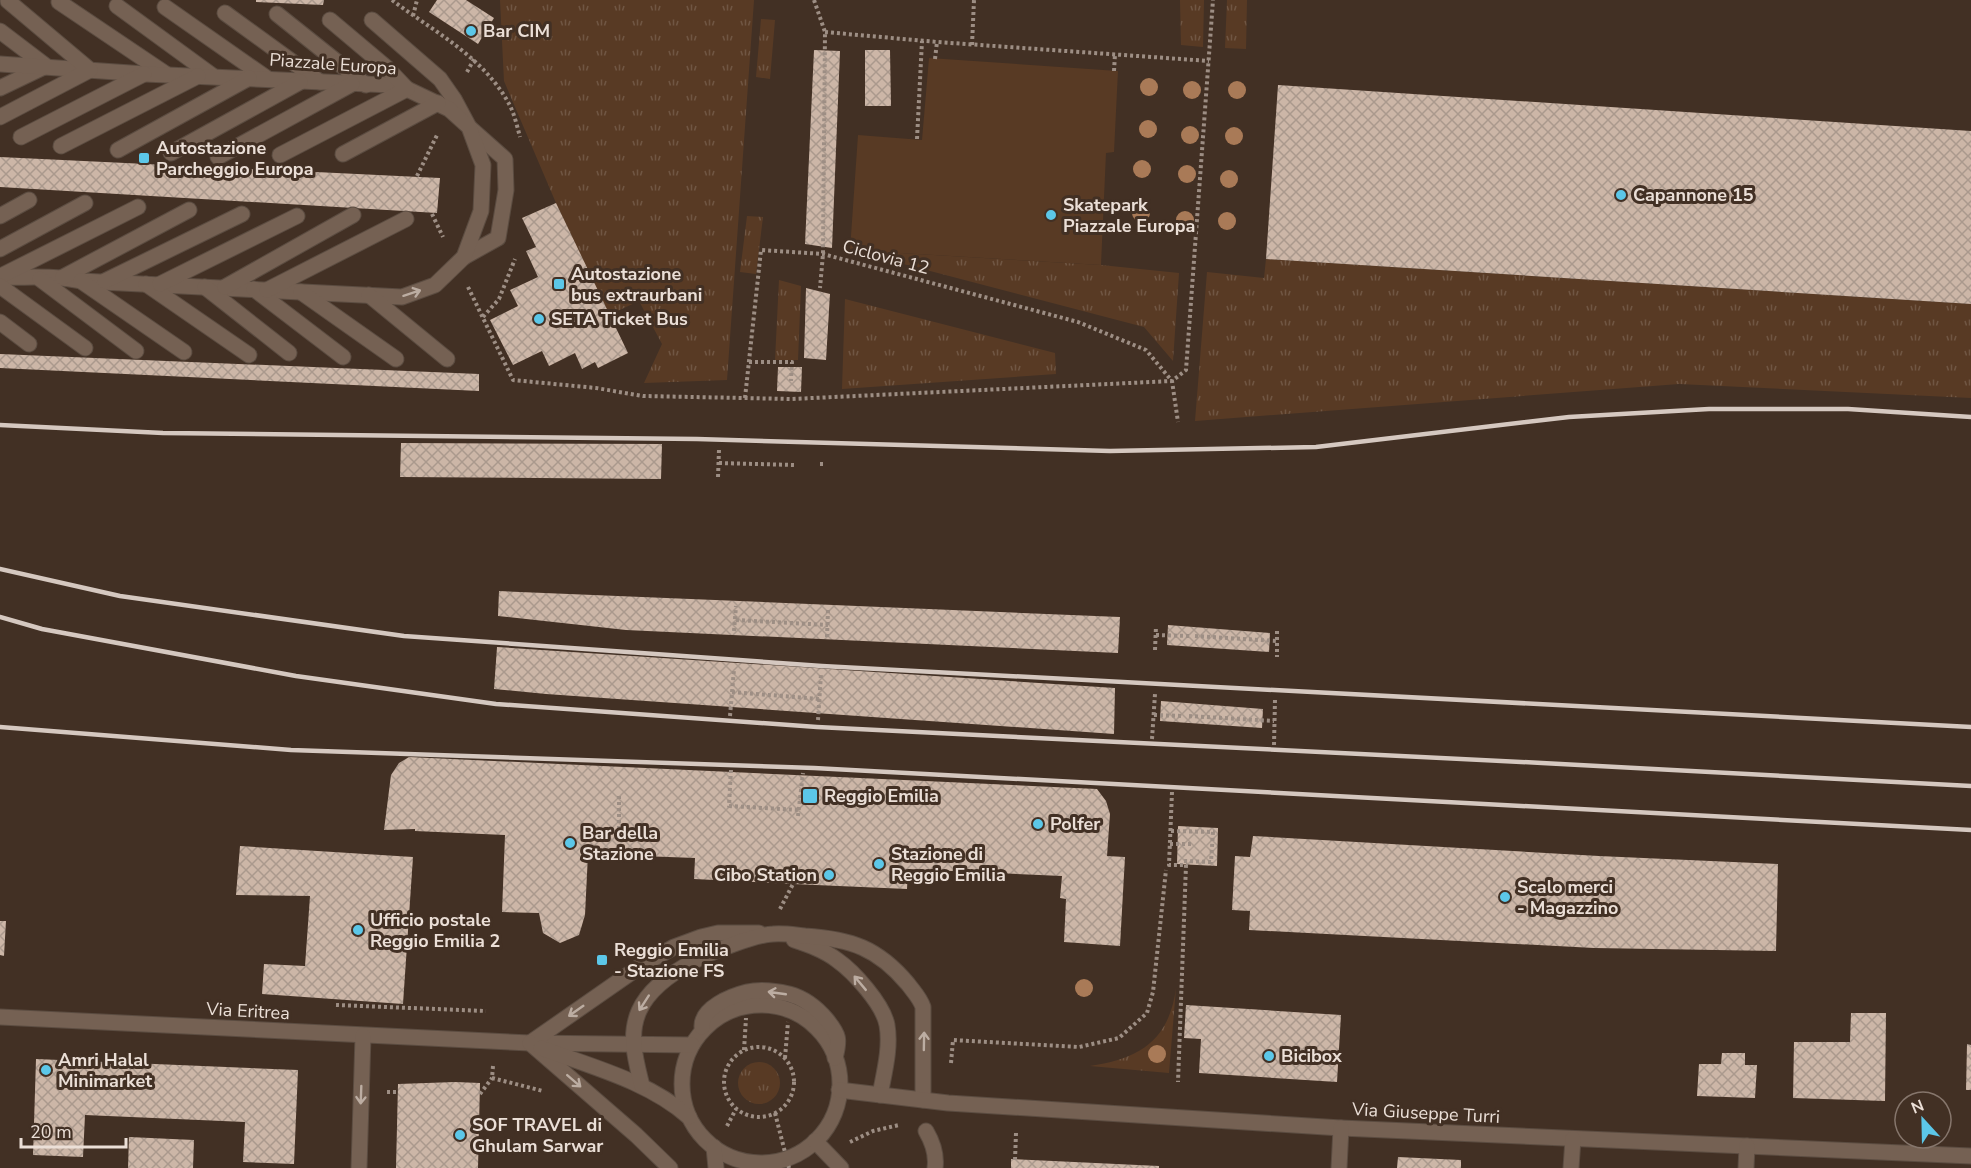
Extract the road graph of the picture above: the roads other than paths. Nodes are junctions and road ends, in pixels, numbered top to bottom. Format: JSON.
{"nodes":[{"id":1,"x":8,"y":0,"type":"edge"},
{"id":2,"x":59,"y":2,"type":"dead end"},
{"id":3,"x":117,"y":6,"type":"dead end"},
{"id":4,"x":165,"y":7,"type":"dead end"},
{"id":5,"x":225,"y":13,"type":"dead end"},
{"id":6,"x":277,"y":14,"type":"dead end"},
{"id":7,"x":330,"y":20,"type":"dead end"},
{"id":8,"x":372,"y":20,"type":"dead end"},
{"id":9,"x":0,"y":31,"type":"edge"},
{"id":10,"x":0,"y":64,"type":"edge"},
{"id":11,"x":46,"y":66,"type":"junction"},
{"id":12,"x":90,"y":70,"type":"junction"},
{"id":13,"x":145,"y":74,"type":"junction"},
{"id":14,"x":166,"y":74,"type":"junction"},
{"id":15,"x":206,"y":76,"type":"junction"},
{"id":16,"x":249,"y":78,"type":"junction"},
{"id":17,"x":270,"y":80,"type":"junction"},
{"id":18,"x":301,"y":82,"type":"junction"},
{"id":19,"x":320,"y":82,"type":"junction"},
{"id":20,"x":360,"y":84,"type":"junction"},
{"id":21,"x":0,"y":88,"type":"edge"},
{"id":22,"x":407,"y":90,"type":"junction"},
{"id":23,"x":438,"y":103,"type":"junction"},
{"id":24,"x":0,"y":117,"type":"edge"},
{"id":25,"x":469,"y":127,"type":"junction"},
{"id":26,"x":21,"y":137,"type":"dead end"},
{"id":27,"x":61,"y":146,"type":"dead end"},
{"id":28,"x":118,"y":150,"type":"dead end"},
{"id":29,"x":171,"y":153,"type":"dead end"},
{"id":30,"x":343,"y":154,"type":"dead end"},
{"id":31,"x":279,"y":155,"type":"dead end"},
{"id":32,"x":218,"y":158,"type":"dead end"},
{"id":33,"x":29,"y":200,"type":"dead end"},
{"id":34,"x":85,"y":203,"type":"dead end"},
{"id":35,"x":138,"y":207,"type":"dead end"},
{"id":36,"x":189,"y":210,"type":"dead end"},
{"id":37,"x":242,"y":214,"type":"dead end"},
{"id":38,"x":353,"y":215,"type":"dead end"},
{"id":39,"x":0,"y":216,"type":"edge"},
{"id":40,"x":297,"y":216,"type":"dead end"},
{"id":41,"x":406,"y":219,"type":"dead end"},
{"id":42,"x":0,"y":249,"type":"edge"},
{"id":43,"x":461,"y":261,"type":"junction"},
{"id":44,"x":0,"y":277,"type":"edge"},
{"id":45,"x":63,"y":277,"type":"junction"},
{"id":46,"x":40,"y":279,"type":"junction"},
{"id":47,"x":81,"y":281,"type":"junction"},
{"id":48,"x":104,"y":282,"type":"junction"},
{"id":49,"x":153,"y":284,"type":"junction"},
{"id":50,"x":0,"y":286,"type":"edge"},
{"id":51,"x":205,"y":286,"type":"junction"},
{"id":52,"x":224,"y":288,"type":"junction"},
{"id":53,"x":260,"y":290,"type":"junction"},
{"id":54,"x":301,"y":292,"type":"junction"},
{"id":55,"x":369,"y":295,"type":"junction"},
{"id":56,"x":0,"y":322,"type":"edge"},
{"id":57,"x":29,"y":344,"type":"dead end"},
{"id":58,"x":85,"y":348,"type":"dead end"},
{"id":59,"x":136,"y":351,"type":"dead end"},
{"id":60,"x":184,"y":352,"type":"dead end"},
{"id":61,"x":289,"y":353,"type":"dead end"},
{"id":62,"x":249,"y":356,"type":"dead end"},
{"id":63,"x":343,"y":357,"type":"dead end"},
{"id":64,"x":396,"y":359,"type":"dead end"},
{"id":65,"x":447,"y":359,"type":"dead end"},
{"id":66,"x":772,"y":933,"type":"junction"},
{"id":67,"x":0,"y":1017,"type":"edge"},
{"id":68,"x":363,"y":1036,"type":"junction"},
{"id":69,"x":530,"y":1043,"type":"junction"},
{"id":70,"x":633,"y":1044,"type":"junction"},
{"id":71,"x":692,"y":1045,"type":"junction"},
{"id":72,"x":642,"y":1086,"type":"junction"},
{"id":73,"x":839,"y":1090,"type":"junction"},
{"id":74,"x":880,"y":1095,"type":"junction"},
{"id":75,"x":923,"y":1100,"type":"junction"},
{"id":76,"x":689,"y":1117,"type":"junction"},
{"id":77,"x":1341,"y":1128,"type":"junction"},
{"id":78,"x":926,"y":1131,"type":"dead end"},
{"id":79,"x":1573,"y":1139,"type":"junction"},
{"id":80,"x":815,"y":1141,"type":"junction"},
{"id":81,"x":1747,"y":1146,"type":"junction"},
{"id":82,"x":714,"y":1147,"type":"junction"},
{"id":83,"x":1971,"y":1156,"type":"edge"},
{"id":84,"x":836,"y":1162,"type":"edge"},
{"id":85,"x":779,"y":1164,"type":"edge"},
{"id":86,"x":359,"y":1168,"type":"edge"},
{"id":87,"x":670,"y":1168,"type":"edge"},
{"id":88,"x":716,"y":1168,"type":"edge"},
{"id":89,"x":935,"y":1168,"type":"edge"},
{"id":90,"x":1339,"y":1168,"type":"edge"},
{"id":91,"x":1571,"y":1168,"type":"edge"},
{"id":92,"x":1746,"y":1168,"type":"edge"}],
"edges":[{"from":1,"to":12,"type":"street"},
{"from":2,"to":14,"type":"street"},
{"from":3,"to":15,"type":"street"},
{"from":4,"to":17,"type":"street"},
{"from":5,"to":19,"type":"street"},
{"from":6,"to":20,"type":"street"},
{"from":7,"to":22,"type":"street"},
{"from":8,"to":25,"type":"street"},
{"from":9,"to":11,"type":"street"},
{"from":10,"to":11,"type":"street","name":"Piazzale Europa"},
{"from":11,"to":12,"type":"street","name":"Piazzale Europa"},
{"from":11,"to":21,"type":"street"},
{"from":12,"to":13,"type":"street","name":"Piazzale Europa"},
{"from":12,"to":24,"type":"street"},
{"from":13,"to":14,"type":"street","name":"Piazzale Europa"},
{"from":13,"to":26,"type":"street"},
{"from":14,"to":15,"type":"street","name":"Piazzale Europa"},
{"from":15,"to":16,"type":"street","name":"Piazzale Europa"},
{"from":15,"to":27,"type":"street"},
{"from":16,"to":17,"type":"street","name":"Piazzale Europa"},
{"from":16,"to":28,"type":"street"},
{"from":17,"to":18,"type":"street","name":"Piazzale Europa"},
{"from":18,"to":19,"type":"street","name":"Piazzale Europa"},
{"from":18,"to":29,"type":"street"},
{"from":19,"to":20,"type":"street","name":"Piazzale Europa"},
{"from":20,"to":22,"type":"street","name":"Piazzale Europa"},
{"from":20,"to":32,"type":"street"},
{"from":22,"to":23,"type":"street","name":"Piazzale Europa"},
{"from":22,"to":31,"type":"street"},
{"from":23,"to":25,"type":"street","name":"Piazzale Europa"},
{"from":23,"to":30,"type":"street"},
{"from":25,"to":43,"type":"street","name":"Piazzale Europa"},
{"from":25,"to":43,"type":"street"},
{"from":33,"to":39,"type":"street"},
{"from":34,"to":42,"type":"street"},
{"from":35,"to":44,"type":"street"},
{"from":36,"to":45,"type":"street"},
{"from":37,"to":48,"type":"street"},
{"from":38,"to":52,"type":"street"},
{"from":40,"to":49,"type":"street"},
{"from":41,"to":53,"type":"street"},
{"from":55,"to":43,"type":"street","name":"Piazzale Europa","one_way":true},
{"from":44,"to":46,"type":"street","name":"Piazzale Europa"},
{"from":45,"to":46,"type":"street","name":"Piazzale Europa"},
{"from":45,"to":47,"type":"street","name":"Piazzale Europa"},
{"from":46,"to":59,"type":"street"},
{"from":47,"to":48,"type":"street","name":"Piazzale Europa"},
{"from":47,"to":60,"type":"street"},
{"from":48,"to":49,"type":"street","name":"Piazzale Europa"},
{"from":49,"to":51,"type":"street","name":"Piazzale Europa"},
{"from":49,"to":62,"type":"street"},
{"from":50,"to":58,"type":"street"},
{"from":51,"to":52,"type":"street","name":"Piazzale Europa"},
{"from":51,"to":61,"type":"street"},
{"from":52,"to":53,"type":"street","name":"Piazzale Europa"},
{"from":53,"to":54,"type":"street","name":"Piazzale Europa"},
{"from":53,"to":63,"type":"street"},
{"from":54,"to":55,"type":"street","name":"Piazzale Europa"},
{"from":54,"to":64,"type":"street"},
{"from":55,"to":65,"type":"street"},
{"from":56,"to":57,"type":"street"},
{"from":66,"to":69,"type":"street","one_way":true},
{"from":66,"to":70,"type":"street","one_way":true},
{"from":74,"to":66,"type":"street","one_way":true},
{"from":75,"to":66,"type":"street","one_way":true},
{"from":67,"to":68,"type":"street","name":"Via Eritrea"},
{"from":68,"to":69,"type":"street","name":"Via Eritrea"},
{"from":68,"to":86,"type":"street","one_way":true},
{"from":69,"to":70,"type":"street","name":"Via Eritrea"},
{"from":69,"to":72,"type":"street"},
{"from":69,"to":87,"type":"street","one_way":true},
{"from":70,"to":71,"type":"street","name":"Via Eritrea"},
{"from":70,"to":72,"type":"street"},
{"from":71,"to":73,"type":"street"},
{"from":71,"to":76,"type":"street"},
{"from":72,"to":76,"type":"street"},
{"from":73,"to":74,"type":"street","name":"Via Giuseppe Turri"},
{"from":73,"to":80,"type":"street"},
{"from":74,"to":75,"type":"street","name":"Via Giuseppe Turri"},
{"from":75,"to":77,"type":"street","name":"Via Giuseppe Turri"},
{"from":76,"to":82,"type":"street"},
{"from":77,"to":79,"type":"street","name":"Via Giuseppe Turri"},
{"from":77,"to":90,"type":"street"},
{"from":78,"to":89,"type":"street"},
{"from":79,"to":81,"type":"street","name":"Via Giuseppe Turri"},
{"from":79,"to":91,"type":"street"},
{"from":80,"to":84,"type":"street"},
{"from":80,"to":85,"type":"street"},
{"from":81,"to":83,"type":"street","name":"Via Giuseppe Turri"},
{"from":81,"to":92,"type":"street"},
{"from":82,"to":85,"type":"street"},
{"from":82,"to":88,"type":"street"}]}
